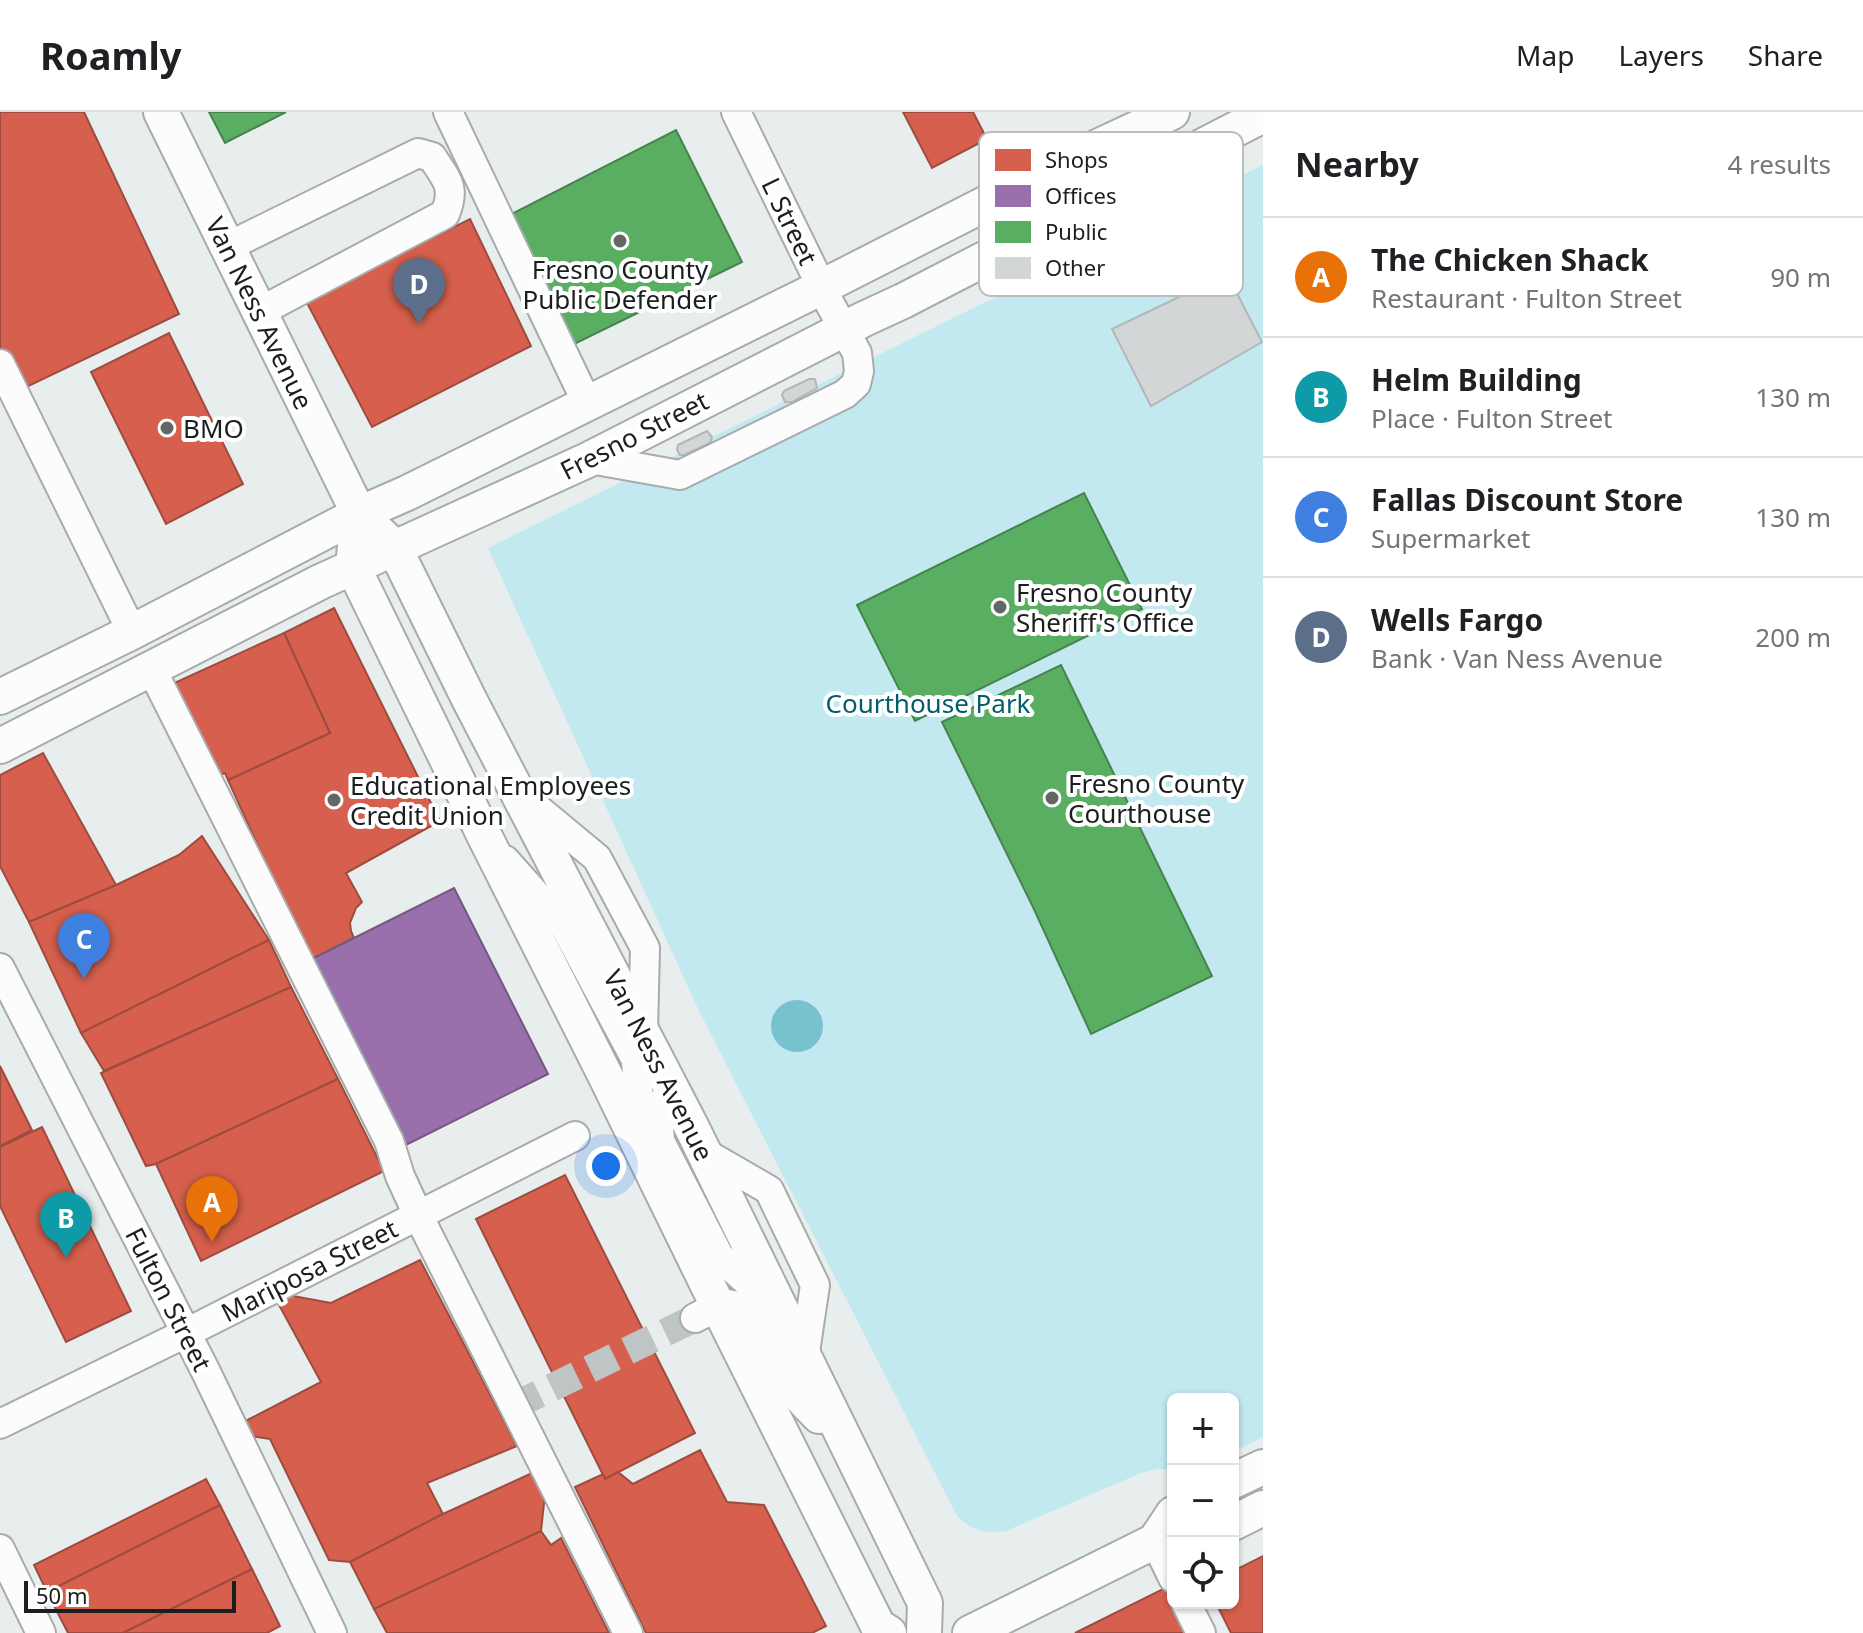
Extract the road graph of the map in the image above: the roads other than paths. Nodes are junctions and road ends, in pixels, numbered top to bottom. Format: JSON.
{"nodes":[{"id":1,"x":161,"y":112,"type":"edge"},
{"id":2,"x":448,"y":112,"type":"edge"},
{"id":3,"x":736,"y":112,"type":"edge"},
{"id":4,"x":1172,"y":112,"type":"edge"},
{"id":5,"x":1263,"y":115,"type":"edge"},
{"id":6,"x":1129,"y":132,"type":"edge"},
{"id":7,"x":1230,"y":132,"type":"edge"},
{"id":8,"x":462,"y":141,"type":"junction"},
{"id":9,"x":432,"y":157,"type":"junction"},
{"id":10,"x":979,"y":207,"type":"edge"},
{"id":11,"x":979,"y":228,"type":"edge"},
{"id":12,"x":227,"y":247,"type":"junction"},
{"id":13,"x":979,"y":262,"type":"edge"},
{"id":14,"x":822,"y":286,"type":"junction"},
{"id":15,"x":903,"y":301,"type":"junction"},
{"id":16,"x":259,"y":312,"type":"junction"},
{"id":17,"x":844,"y":329,"type":"junction"},
{"id":18,"x":0,"y":364,"type":"edge"},
{"id":19,"x":587,"y":403,"type":"junction"},
{"id":20,"x":590,"y":459,"type":"junction"},
{"id":21,"x":359,"y":514,"type":"junction"},
{"id":22,"x":394,"y":547,"type":"junction"},
{"id":23,"x":353,"y":567,"type":"junction"},
{"id":24,"x":132,"y":632,"type":"junction"},
{"id":25,"x":152,"y":670,"type":"junction"},
{"id":26,"x":0,"y":697,"type":"edge"},
{"id":27,"x":0,"y":746,"type":"edge"},
{"id":28,"x":0,"y":968,"type":"edge"},
{"id":29,"x":648,"y":1041,"type":"junction"},
{"id":30,"x":575,"y":1136,"type":"dead end"},
{"id":31,"x":705,"y":1153,"type":"junction"},
{"id":32,"x":418,"y":1215,"type":"junction"},
{"id":33,"x":706,"y":1312,"type":"junction"},
{"id":34,"x":783,"y":1314,"type":"junction"},
{"id":35,"x":186,"y":1333,"type":"junction"},
{"id":36,"x":804,"y":1359,"type":"junction"},
{"id":37,"x":0,"y":1424,"type":"edge"},
{"id":38,"x":854,"y":1456,"type":"junction"},
{"id":39,"x":1263,"y":1467,"type":"edge"},
{"id":40,"x":1239,"y":1478,"type":"edge"},
{"id":41,"x":1263,"y":1508,"type":"edge"},
{"id":42,"x":1239,"y":1520,"type":"edge"},
{"id":43,"x":1167,"y":1533,"type":"edge"},
{"id":44,"x":0,"y":1549,"type":"edge"},
{"id":45,"x":1189,"y":1609,"type":"edge"},
{"id":46,"x":41,"y":1633,"type":"edge"},
{"id":47,"x":332,"y":1633,"type":"edge"},
{"id":48,"x":628,"y":1633,"type":"edge"},
{"id":49,"x":889,"y":1633,"type":"edge"},
{"id":50,"x":924,"y":1633,"type":"edge"},
{"id":51,"x":970,"y":1633,"type":"edge"},
{"id":52,"x":1201,"y":1633,"type":"edge"}],
"edges":[{"from":1,"to":12,"type":"main road","name":"Van Ness Avenue"},
{"from":2,"to":8,"type":"street"},
{"from":3,"to":14,"type":"street","name":"L Street"},
{"from":4,"to":6,"type":"main road","name":"Fresno Street"},
{"from":5,"to":7,"type":"main road","name":"Fresno Street"},
{"from":8,"to":9,"type":"street"},
{"from":8,"to":19,"type":"street"},
{"from":9,"to":12,"type":"street"},
{"from":9,"to":16,"type":"street"},
{"from":10,"to":14,"type":"main road","name":"Fresno Street"},
{"from":11,"to":15,"type":"main road"},
{"from":12,"to":16,"type":"main road","name":"Van Ness Avenue"},
{"from":13,"to":15,"type":"main road","name":"Fresno Street"},
{"from":14,"to":17,"type":"street","name":"L Street"},
{"from":14,"to":19,"type":"main road","name":"Fresno Street"},
{"from":15,"to":17,"type":"main road","name":"Fresno Street"},
{"from":16,"to":21,"type":"main road","name":"Van Ness Avenue"},
{"from":17,"to":20,"type":"main road","name":"Fresno Street"},
{"from":17,"to":20,"type":"street","name":"L Street"},
{"from":18,"to":24,"type":"street"},
{"from":19,"to":21,"type":"main road","name":"Fresno Street"},
{"from":20,"to":22,"type":"main road","name":"Fresno Street"},
{"from":21,"to":22,"type":"main road","name":"Van Ness Avenue"},
{"from":21,"to":23,"type":"main road"},
{"from":21,"to":24,"type":"main road","name":"Fresno Street"},
{"from":22,"to":23,"type":"main road","name":"Fresno Street"},
{"from":22,"to":29,"type":"main road","name":"Van Ness Avenue"},
{"from":23,"to":25,"type":"main road","name":"Fresno Street"},
{"from":23,"to":33,"type":"main road","name":"Van Ness Avenue"},
{"from":24,"to":26,"type":"main road","name":"Fresno Street"},
{"from":25,"to":27,"type":"main road","name":"Fresno Street"},
{"from":25,"to":32,"type":"street"},
{"from":28,"to":35,"type":"street","name":"Fulton Street"},
{"from":29,"to":31,"type":"main road","name":"Van Ness Avenue"},
{"from":29,"to":34,"type":"street"},
{"from":30,"to":32,"type":"street","name":"Mariposa Street"},
{"from":31,"to":34,"type":"main road","name":"Van Ness Avenue"},
{"from":31,"to":36,"type":"street"},
{"from":32,"to":35,"type":"street","name":"Mariposa Street"},
{"from":32,"to":48,"type":"street"},
{"from":33,"to":38,"type":"main road"},
{"from":33,"to":49,"type":"main road","name":"Van Ness Avenue"},
{"from":34,"to":36,"type":"main road","name":"Van Ness Avenue"},
{"from":35,"to":37,"type":"street","name":"Mariposa Street"},
{"from":35,"to":47,"type":"street","name":"Fulton Street"},
{"from":36,"to":38,"type":"main road","name":"Van Ness Avenue"},
{"from":38,"to":50,"type":"main road","name":"Van Ness Avenue"},
{"from":39,"to":40,"type":"main road"},
{"from":41,"to":42,"type":"main road"},
{"from":43,"to":51,"type":"main road"},
{"from":44,"to":46,"type":"street"},
{"from":45,"to":52,"type":"street"}]}
